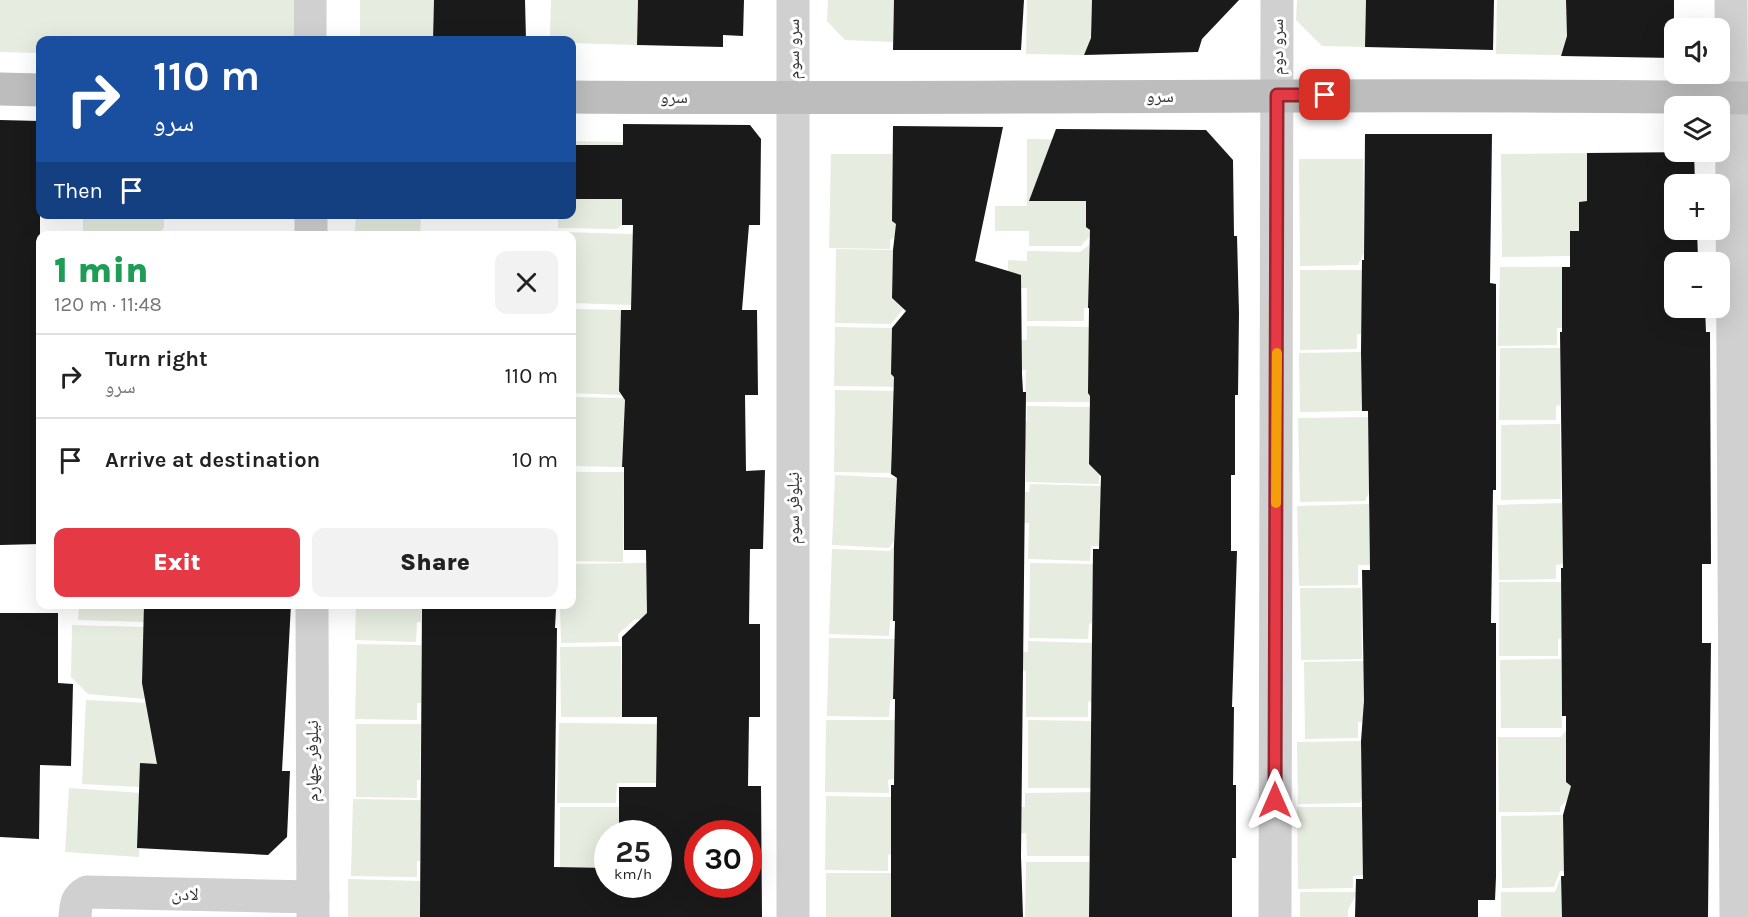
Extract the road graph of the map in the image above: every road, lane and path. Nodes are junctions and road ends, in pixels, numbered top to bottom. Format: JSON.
{"nodes":[{"id":1,"x":310,"y":0,"type":"edge"},
{"id":2,"x":793,"y":0,"type":"edge"},
{"id":3,"x":1277,"y":0,"type":"edge"},
{"id":4,"x":1731,"y":0,"type":"edge"},
{"id":5,"x":310,"y":36,"type":"edge"},
{"id":6,"x":0,"y":89,"type":"edge"},
{"id":7,"x":36,"y":90,"type":"edge"},
{"id":8,"x":1277,"y":95,"type":"junction"},
{"id":9,"x":576,"y":97,"type":"edge"},
{"id":10,"x":793,"y":98,"type":"junction"},
{"id":11,"x":1739,"y":98,"type":"edge"},
{"id":12,"x":312,"y":609,"type":"edge"},
{"id":13,"x":313,"y":907,"type":"edge"},
{"id":14,"x":75,"y":917,"type":"edge"},
{"id":15,"x":793,"y":917,"type":"edge"},
{"id":16,"x":1275,"y":917,"type":"edge"},
{"id":17,"x":1736,"y":917,"type":"edge"}],
"edges":[{"from":1,"to":5,"type":"street"},
{"from":2,"to":10,"type":"street","name":"سرو سوم"},
{"from":3,"to":8,"type":"street","name":"سرو دوم"},
{"from":4,"to":11,"type":"street"},
{"from":6,"to":7,"type":"street"},
{"from":8,"to":10,"type":"street","name":"سرو"},
{"from":8,"to":11,"type":"street","name":"سرو"},
{"from":8,"to":16,"type":"street","name":"سرو دوم"},
{"from":9,"to":10,"type":"street","name":"سرو"},
{"from":10,"to":15,"type":"street","name":"نیلوفر سوم"},
{"from":11,"to":17,"type":"street"},
{"from":12,"to":13,"type":"street","name":"نیلوفر چهارم"},
{"from":13,"to":14,"type":"street","name":"لادن"}]}
